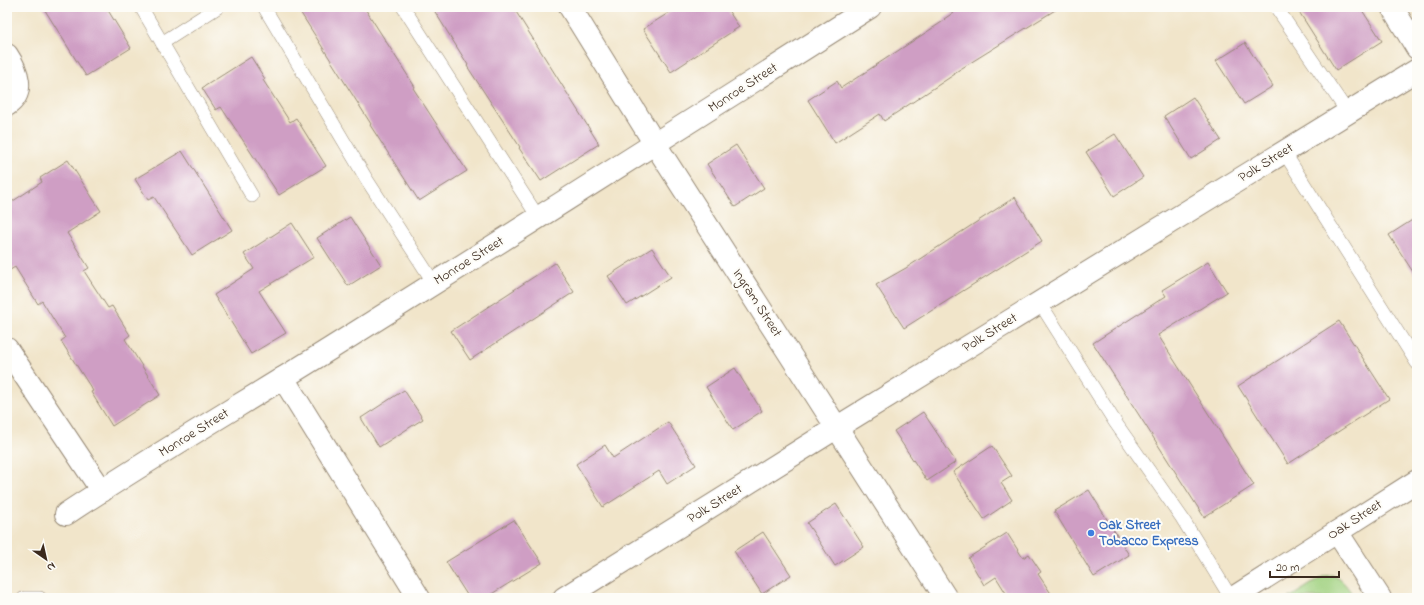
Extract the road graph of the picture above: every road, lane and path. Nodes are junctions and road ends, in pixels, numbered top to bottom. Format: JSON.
{"nodes":[{"id":1,"x":141,"y":7,"type":"edge"},
{"id":2,"x":218,"y":7,"type":"edge"},
{"id":3,"x":264,"y":7,"type":"edge"},
{"id":4,"x":403,"y":7,"type":"edge"},
{"id":5,"x":570,"y":7,"type":"edge"},
{"id":6,"x":870,"y":7,"type":"edge"},
{"id":7,"x":1276,"y":7,"type":"edge"},
{"id":8,"x":1392,"y":7,"type":"edge"},
{"id":9,"x":162,"y":43,"type":"junction"},
{"id":10,"x":1417,"y":48,"type":"edge"},
{"id":11,"x":7,"y":55,"type":"edge"},
{"id":12,"x":1417,"y":70,"type":"edge"},
{"id":13,"x":7,"y":105,"type":"edge"},
{"id":14,"x":1348,"y":113,"type":"junction"},
{"id":15,"x":655,"y":144,"type":"junction"},
{"id":16,"x":1284,"y":152,"type":"junction"},
{"id":17,"x":252,"y":196,"type":"dead end"},
{"id":18,"x":538,"y":218,"type":"junction"},
{"id":19,"x":434,"y":283,"type":"junction"},
{"id":20,"x":1040,"y":303,"type":"junction"},
{"id":21,"x":7,"y":349,"type":"edge"},
{"id":22,"x":1417,"y":363,"type":"edge"},
{"id":23,"x":283,"y":378,"type":"junction"},
{"id":24,"x":836,"y":428,"type":"junction"},
{"id":25,"x":1417,"y":481,"type":"edge"},
{"id":26,"x":102,"y":491,"type":"junction"},
{"id":27,"x":66,"y":514,"type":"dead end"},
{"id":28,"x":1337,"y":532,"type":"junction"},
{"id":29,"x":24,"y":598,"type":"edge"},
{"id":30,"x":40,"y":598,"type":"edge"},
{"id":31,"x":419,"y":598,"type":"edge"},
{"id":32,"x":564,"y":598,"type":"edge"},
{"id":33,"x":946,"y":598,"type":"edge"},
{"id":34,"x":1232,"y":598,"type":"edge"},
{"id":35,"x":1380,"y":598,"type":"edge"}],
"edges":[{"from":1,"to":9,"type":"lane"},
{"from":2,"to":9,"type":"lane"},
{"from":3,"to":19,"type":"lane"},
{"from":4,"to":18,"type":"lane"},
{"from":5,"to":15,"type":"main road","name":"Ingram Street"},
{"from":6,"to":15,"type":"main road","name":"Monroe Street"},
{"from":7,"to":14,"type":"lane"},
{"from":8,"to":10,"type":"main road"},
{"from":9,"to":17,"type":"lane"},
{"from":11,"to":13,"type":"main road"},
{"from":12,"to":14,"type":"main road","name":"Polk Street"},
{"from":14,"to":16,"type":"main road","name":"Polk Street"},
{"from":15,"to":18,"type":"main road","name":"Monroe Street"},
{"from":15,"to":24,"type":"main road","name":"Ingram Street"},
{"from":16,"to":20,"type":"main road","name":"Polk Street"},
{"from":16,"to":22,"type":"lane"},
{"from":18,"to":19,"type":"main road","name":"Monroe Street"},
{"from":19,"to":23,"type":"main road","name":"Monroe Street"},
{"from":20,"to":24,"type":"main road","name":"Polk Street"},
{"from":20,"to":34,"type":"lane"},
{"from":21,"to":26,"type":"main road"},
{"from":23,"to":26,"type":"main road","name":"Monroe Street"},
{"from":23,"to":31,"type":"main road"},
{"from":24,"to":32,"type":"main road","name":"Polk Street"},
{"from":24,"to":33,"type":"main road","name":"Ingram Street"},
{"from":25,"to":28,"type":"main road","name":"Oak Street"},
{"from":26,"to":27,"type":"main road","name":"Monroe Street"},
{"from":28,"to":34,"type":"main road","name":"Oak Street"},
{"from":28,"to":35,"type":"main road"},
{"from":29,"to":30,"type":"lane"}]}
